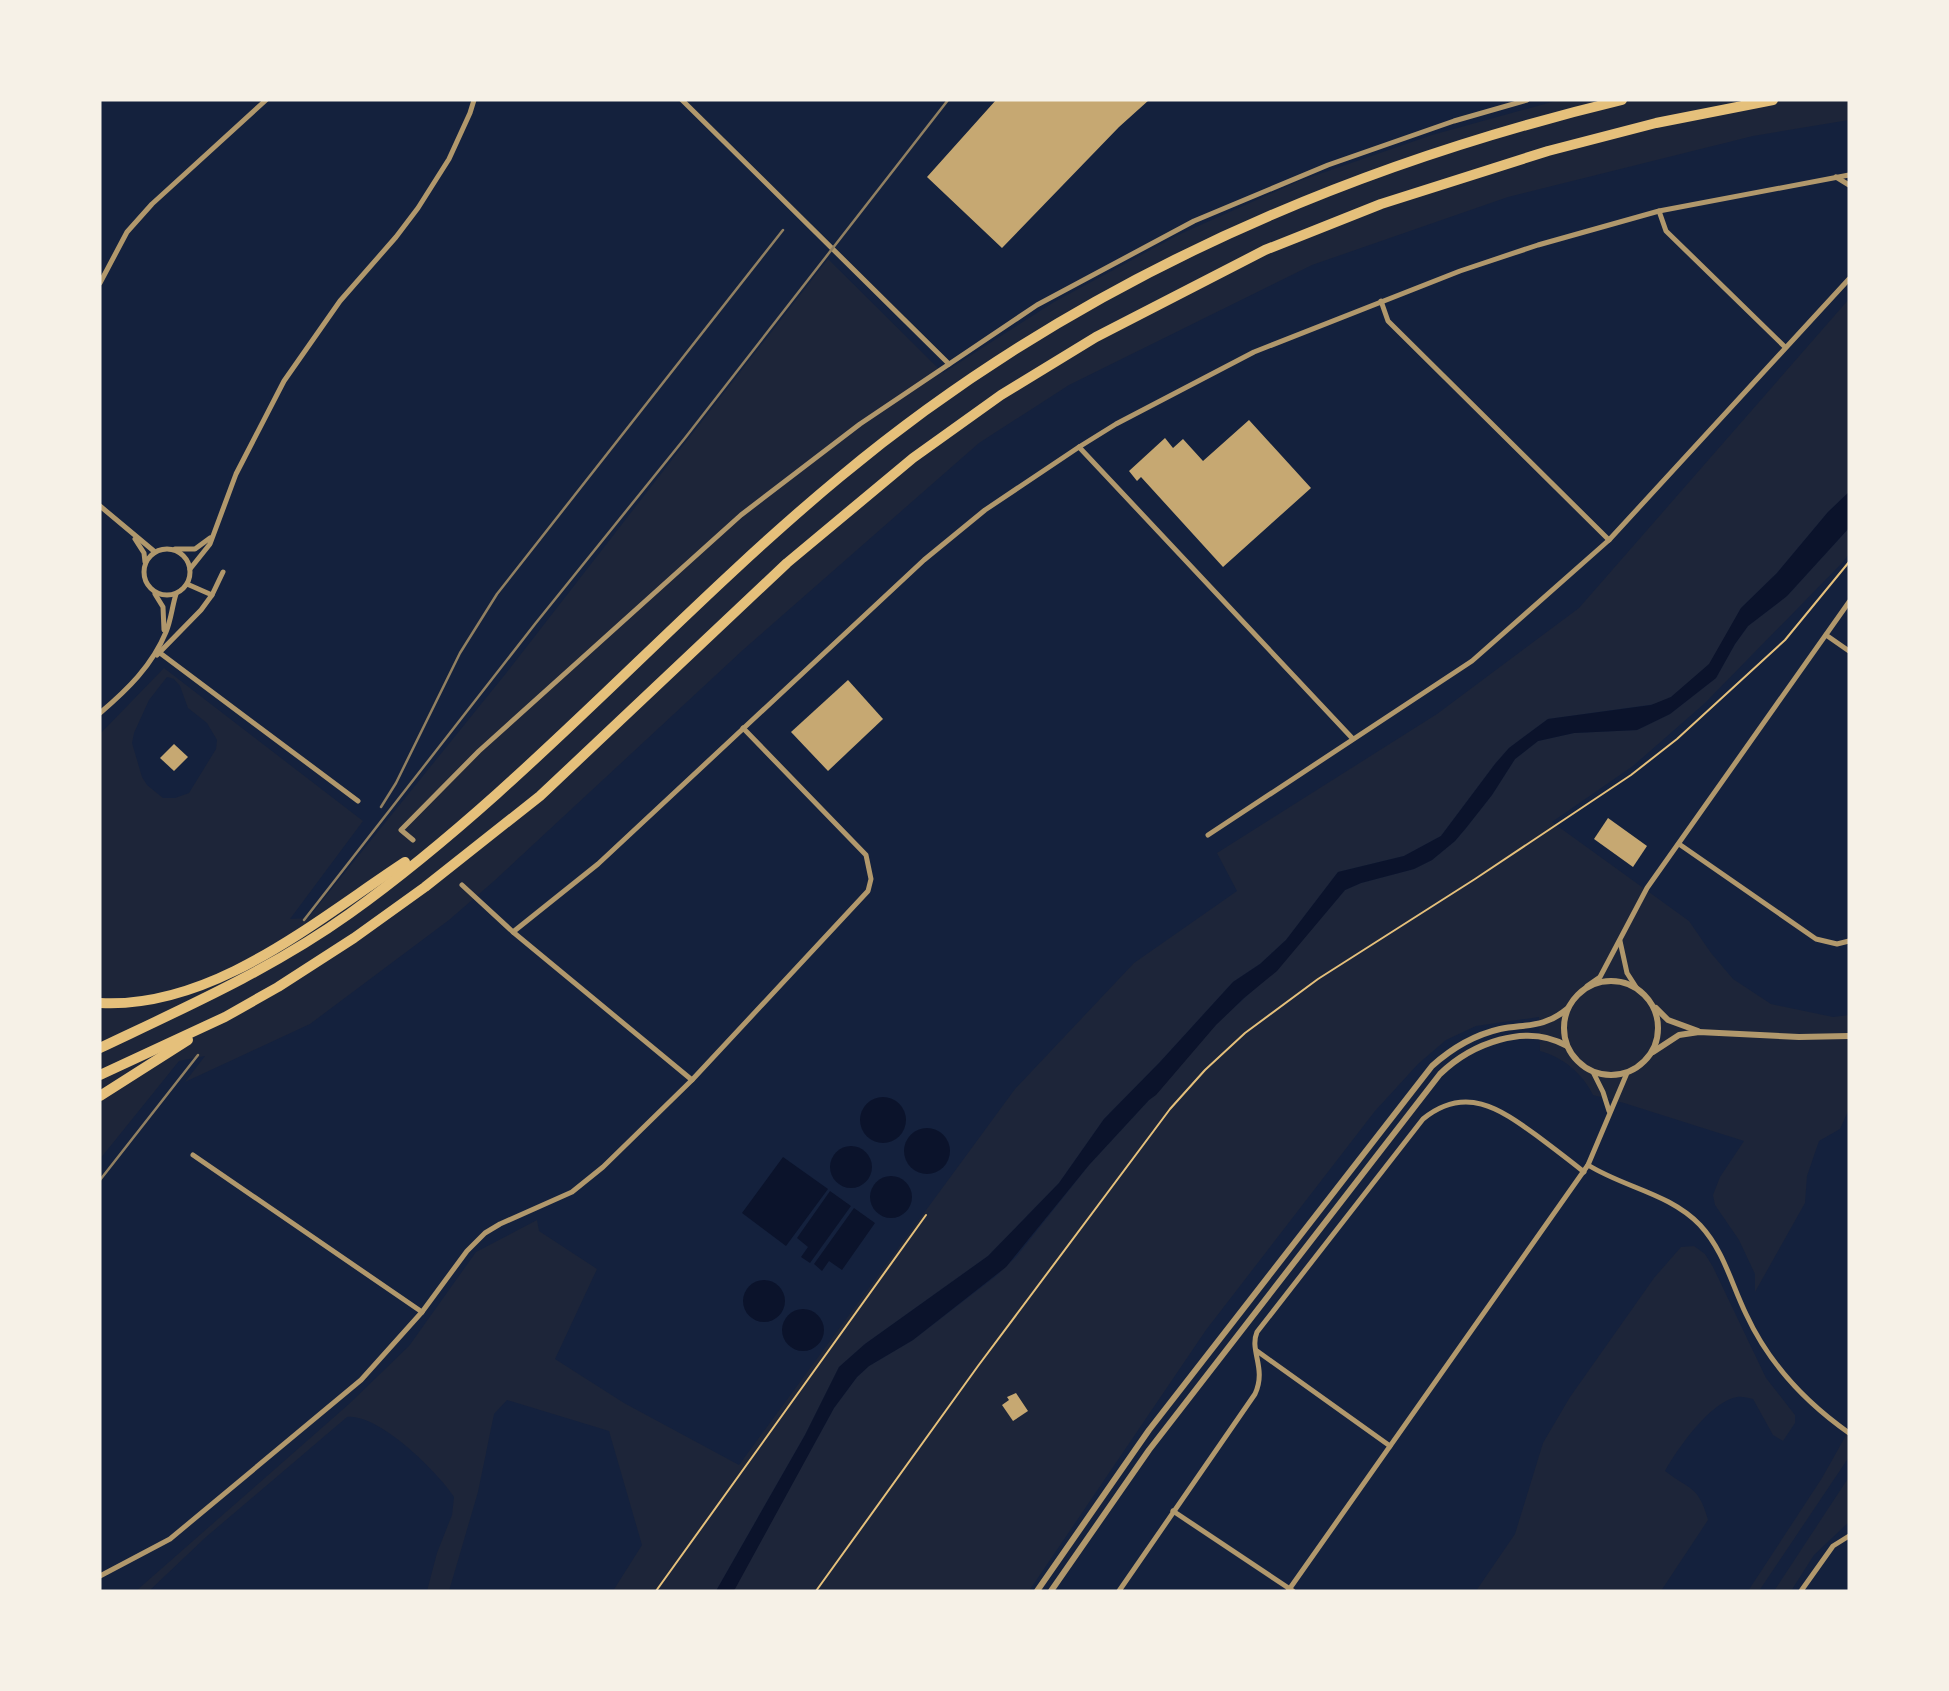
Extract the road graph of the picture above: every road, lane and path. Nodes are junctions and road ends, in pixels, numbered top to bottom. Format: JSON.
{"nodes":[{"id":1,"x":266,"y":100,"type":"edge"},
{"id":2,"x":474,"y":100,"type":"edge"},
{"id":3,"x":682,"y":100,"type":"edge"},
{"id":4,"x":1527,"y":100,"type":"edge"},
{"id":5,"x":1622,"y":100,"type":"edge"},
{"id":6,"x":1773,"y":100,"type":"edge"},
{"id":7,"x":1849,"y":175,"type":"edge"},
{"id":8,"x":1836,"y":177,"type":"junction"},
{"id":9,"x":1849,"y":185,"type":"edge"},
{"id":10,"x":1659,"y":211,"type":"junction"},
{"id":11,"x":1849,"y":279,"type":"edge"},
{"id":12,"x":100,"y":283,"type":"edge"},
{"id":13,"x":1381,"y":301,"type":"junction"},
{"id":14,"x":1785,"y":347,"type":"junction"},
{"id":15,"x":949,"y":364,"type":"junction"},
{"id":16,"x":1079,"y":447,"type":"junction"},
{"id":17,"x":100,"y":506,"type":"edge"},
{"id":18,"x":215,"y":533,"type":"junction"},
{"id":19,"x":131,"y":534,"type":"junction"},
{"id":20,"x":1609,"y":540,"type":"junction"},
{"id":21,"x":170,"y":549,"type":"junction"},
{"id":22,"x":155,"y":552,"type":"junction"},
{"id":23,"x":1849,"y":562,"type":"edge"},
{"id":24,"x":145,"y":564,"type":"junction"},
{"id":25,"x":190,"y":569,"type":"junction"},
{"id":26,"x":223,"y":572,"type":"dead end"},
{"id":27,"x":187,"y":584,"type":"junction"},
{"id":28,"x":153,"y":591,"type":"junction"},
{"id":29,"x":176,"y":594,"type":"junction"},
{"id":30,"x":212,"y":595,"type":"junction"},
{"id":31,"x":1849,"y":603,"type":"edge"},
{"id":32,"x":1826,"y":635,"type":"junction"},
{"id":33,"x":162,"y":642,"type":"junction"},
{"id":34,"x":1849,"y":652,"type":"edge"},
{"id":35,"x":157,"y":655,"type":"junction"},
{"id":36,"x":100,"y":713,"type":"edge"},
{"id":37,"x":743,"y":728,"type":"junction"},
{"id":38,"x":1353,"y":739,"type":"junction"},
{"id":39,"x":358,"y":801,"type":"dead end"},
{"id":40,"x":457,"y":829,"type":"junction"},
{"id":41,"x":1208,"y":835,"type":"dead end"},
{"id":42,"x":413,"y":840,"type":"dead end"},
{"id":43,"x":1679,"y":844,"type":"junction"},
{"id":44,"x":461,"y":885,"type":"dead end"},
{"id":45,"x":513,"y":932,"type":"junction"},
{"id":46,"x":1620,"y":940,"type":"junction"},
{"id":47,"x":1849,"y":940,"type":"edge"},
{"id":48,"x":1587,"y":986,"type":"junction"},
{"id":49,"x":1636,"y":987,"type":"junction"},
{"id":50,"x":100,"y":1003,"type":"edge"},
{"id":51,"x":1652,"y":1004,"type":"junction"},
{"id":52,"x":1567,"y":1009,"type":"junction"},
{"id":53,"x":225,"y":1017,"type":"junction"},
{"id":54,"x":1699,"y":1032,"type":"junction"},
{"id":55,"x":1849,"y":1036,"type":"edge"},
{"id":56,"x":1567,"y":1046,"type":"junction"},
{"id":57,"x":100,"y":1048,"type":"edge"},
{"id":58,"x":1651,"y":1053,"type":"junction"},
{"id":59,"x":1593,"y":1072,"type":"junction"},
{"id":60,"x":1627,"y":1073,"type":"junction"},
{"id":61,"x":100,"y":1075,"type":"edge"},
{"id":62,"x":692,"y":1080,"type":"junction"},
{"id":63,"x":100,"y":1096,"type":"edge"},
{"id":64,"x":1609,"y":1112,"type":"junction"},
{"id":65,"x":193,"y":1156,"type":"dead end"},
{"id":66,"x":1586,"y":1168,"type":"junction"},
{"id":67,"x":926,"y":1215,"type":"dead end"},
{"id":68,"x":422,"y":1311,"type":"junction"},
{"id":69,"x":1257,"y":1351,"type":"junction"},
{"id":70,"x":1849,"y":1433,"type":"edge"},
{"id":71,"x":1390,"y":1446,"type":"junction"},
{"id":72,"x":1173,"y":1511,"type":"junction"},
{"id":73,"x":1849,"y":1536,"type":"edge"},
{"id":74,"x":100,"y":1576,"type":"edge"},
{"id":75,"x":1290,"y":1590,"type":"edge"},
{"id":76,"x":656,"y":1591,"type":"edge"},
{"id":77,"x":817,"y":1591,"type":"edge"},
{"id":78,"x":1037,"y":1591,"type":"edge"},
{"id":79,"x":1051,"y":1591,"type":"edge"},
{"id":80,"x":1119,"y":1591,"type":"edge"},
{"id":81,"x":1801,"y":1591,"type":"edge"}],
"edges":[{"from":1,"to":12,"type":"street"},
{"from":2,"to":18,"type":"street"},
{"from":3,"to":15,"type":"street"},
{"from":4,"to":15,"type":"street"},
{"from":5,"to":40,"type":"highway"},
{"from":6,"to":53,"type":"highway"},
{"from":7,"to":8,"type":"street"},
{"from":8,"to":9,"type":"street"},
{"from":8,"to":10,"type":"street"},
{"from":10,"to":13,"type":"street"},
{"from":10,"to":14,"type":"street"},
{"from":11,"to":14,"type":"street"},
{"from":13,"to":16,"type":"street"},
{"from":13,"to":20,"type":"street"},
{"from":14,"to":20,"type":"street"},
{"from":15,"to":42,"type":"street"},
{"from":16,"to":37,"type":"street"},
{"from":16,"to":38,"type":"street"},
{"from":17,"to":19,"type":"street"},
{"from":18,"to":21,"type":"street"},
{"from":18,"to":25,"type":"street"},
{"from":19,"to":22,"type":"street"},
{"from":19,"to":24,"type":"street"},
{"from":20,"to":38,"type":"street"},
{"from":21,"to":22,"type":"street"},
{"from":21,"to":25,"type":"street"},
{"from":22,"to":24,"type":"street"},
{"from":23,"to":77,"type":"path"},
{"from":24,"to":28,"type":"street"},
{"from":25,"to":27,"type":"street"},
{"from":26,"to":30,"type":"street"},
{"from":27,"to":29,"type":"street"},
{"from":27,"to":30,"type":"street"},
{"from":28,"to":29,"type":"street"},
{"from":28,"to":33,"type":"street"},
{"from":29,"to":33,"type":"street"},
{"from":30,"to":35,"type":"street"},
{"from":31,"to":32,"type":"street"},
{"from":32,"to":34,"type":"street"},
{"from":32,"to":43,"type":"street"},
{"from":33,"to":35,"type":"street"},
{"from":35,"to":36,"type":"street"},
{"from":35,"to":39,"type":"street"},
{"from":37,"to":45,"type":"street"},
{"from":37,"to":62,"type":"street"},
{"from":38,"to":41,"type":"street"},
{"from":40,"to":50,"type":"highway"},
{"from":40,"to":57,"type":"highway"},
{"from":43,"to":46,"type":"street"},
{"from":43,"to":47,"type":"street"},
{"from":44,"to":45,"type":"street"},
{"from":45,"to":62,"type":"street"},
{"from":46,"to":48,"type":"street"},
{"from":46,"to":49,"type":"street"},
{"from":48,"to":49,"type":"street"},
{"from":48,"to":52,"type":"street"},
{"from":49,"to":51,"type":"street"},
{"from":51,"to":54,"type":"street"},
{"from":51,"to":58,"type":"street"},
{"from":52,"to":56,"type":"street"},
{"from":52,"to":78,"type":"street"},
{"from":53,"to":61,"type":"highway"},
{"from":53,"to":63,"type":"highway"},
{"from":54,"to":55,"type":"street"},
{"from":54,"to":58,"type":"street"},
{"from":56,"to":59,"type":"street"},
{"from":56,"to":79,"type":"street"},
{"from":58,"to":60,"type":"street"},
{"from":59,"to":60,"type":"street"},
{"from":59,"to":64,"type":"street"},
{"from":60,"to":64,"type":"street"},
{"from":62,"to":68,"type":"street"},
{"from":64,"to":66,"type":"street"},
{"from":65,"to":68,"type":"street"},
{"from":66,"to":69,"type":"street"},
{"from":66,"to":70,"type":"street"},
{"from":66,"to":71,"type":"street"},
{"from":67,"to":76,"type":"path"},
{"from":68,"to":74,"type":"street"},
{"from":69,"to":71,"type":"street"},
{"from":69,"to":72,"type":"street"},
{"from":71,"to":75,"type":"street"},
{"from":72,"to":75,"type":"street"},
{"from":72,"to":80,"type":"street"},
{"from":73,"to":81,"type":"street"}]}
